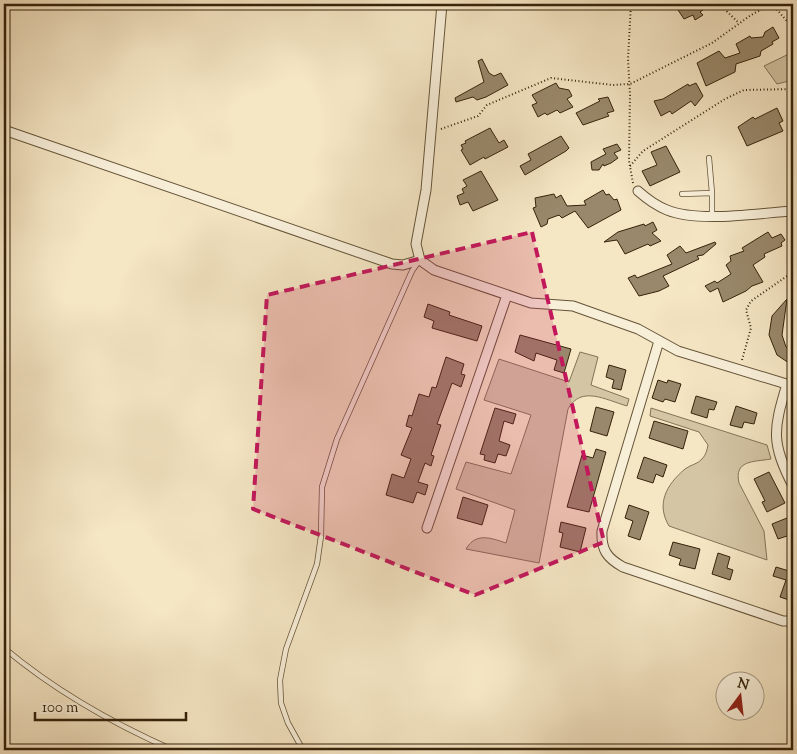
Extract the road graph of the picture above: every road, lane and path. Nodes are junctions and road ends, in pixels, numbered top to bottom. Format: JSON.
{"nodes":[{"id":1,"x":442,"y":4,"type":"edge"},
{"id":2,"x":631,"y":4,"type":"edge"},
{"id":3,"x":719,"y":4,"type":"edge"},
{"id":4,"x":772,"y":4,"type":"edge"},
{"id":5,"x":740,"y":23,"type":"junction"},
{"id":6,"x":793,"y":28,"type":"edge"},
{"id":7,"x":630,"y":84,"type":"junction"},
{"id":8,"x":793,"y":88,"type":"edge"},
{"id":9,"x":4,"y":130,"type":"edge"},
{"id":10,"x":431,"y":132,"type":"junction"},
{"id":11,"x":709,"y":158,"type":"dead end"},
{"id":12,"x":630,"y":167,"type":"junction"},
{"id":13,"x":638,"y":192,"type":"joint"},
{"id":14,"x":712,"y":193,"type":"junction"},
{"id":15,"x":682,"y":194,"type":"dead end"},
{"id":16,"x":793,"y":211,"type":"edge"},
{"id":17,"x":712,"y":215,"type":"junction"},
{"id":18,"x":420,"y":260,"type":"junction"},
{"id":19,"x":793,"y":272,"type":"edge"},
{"id":20,"x":507,"y":295,"type":"junction"},
{"id":21,"x":659,"y":341,"type":"junction"},
{"id":22,"x":739,"y":369,"type":"junction"},
{"id":23,"x":790,"y":385,"type":"edge"},
{"id":24,"x":793,"y":486,"type":"edge"},
{"id":25,"x":426,"y":528,"type":"dead end"},
{"id":26,"x":793,"y":621,"type":"edge"},
{"id":27,"x":4,"y":648,"type":"edge"},
{"id":28,"x":174,"y":750,"type":"edge"},
{"id":29,"x":303,"y":750,"type":"edge"}],
"edges":[{"from":1,"to":10,"type":"street"},
{"from":2,"to":7,"type":"path"},
{"from":3,"to":5,"type":"path"},
{"from":4,"to":5,"type":"path"},
{"from":4,"to":6,"type":"path"},
{"from":5,"to":7,"type":"path"},
{"from":7,"to":10,"type":"path"},
{"from":7,"to":12,"type":"path"},
{"from":8,"to":12,"type":"path"},
{"from":9,"to":18,"type":"street"},
{"from":10,"to":18,"type":"street"},
{"from":11,"to":14,"type":"lane"},
{"from":12,"to":13,"type":"path"},
{"from":13,"to":17,"type":"street"},
{"from":14,"to":15,"type":"lane"},
{"from":14,"to":17,"type":"lane"},
{"from":16,"to":17,"type":"street"},
{"from":18,"to":20,"type":"street"},
{"from":18,"to":29,"type":"lane"},
{"from":19,"to":22,"type":"path"},
{"from":20,"to":21,"type":"street"},
{"from":20,"to":25,"type":"street"},
{"from":21,"to":22,"type":"street"},
{"from":21,"to":26,"type":"street"},
{"from":22,"to":23,"type":"street"},
{"from":23,"to":24,"type":"street"},
{"from":27,"to":28,"type":"lane"}]}
